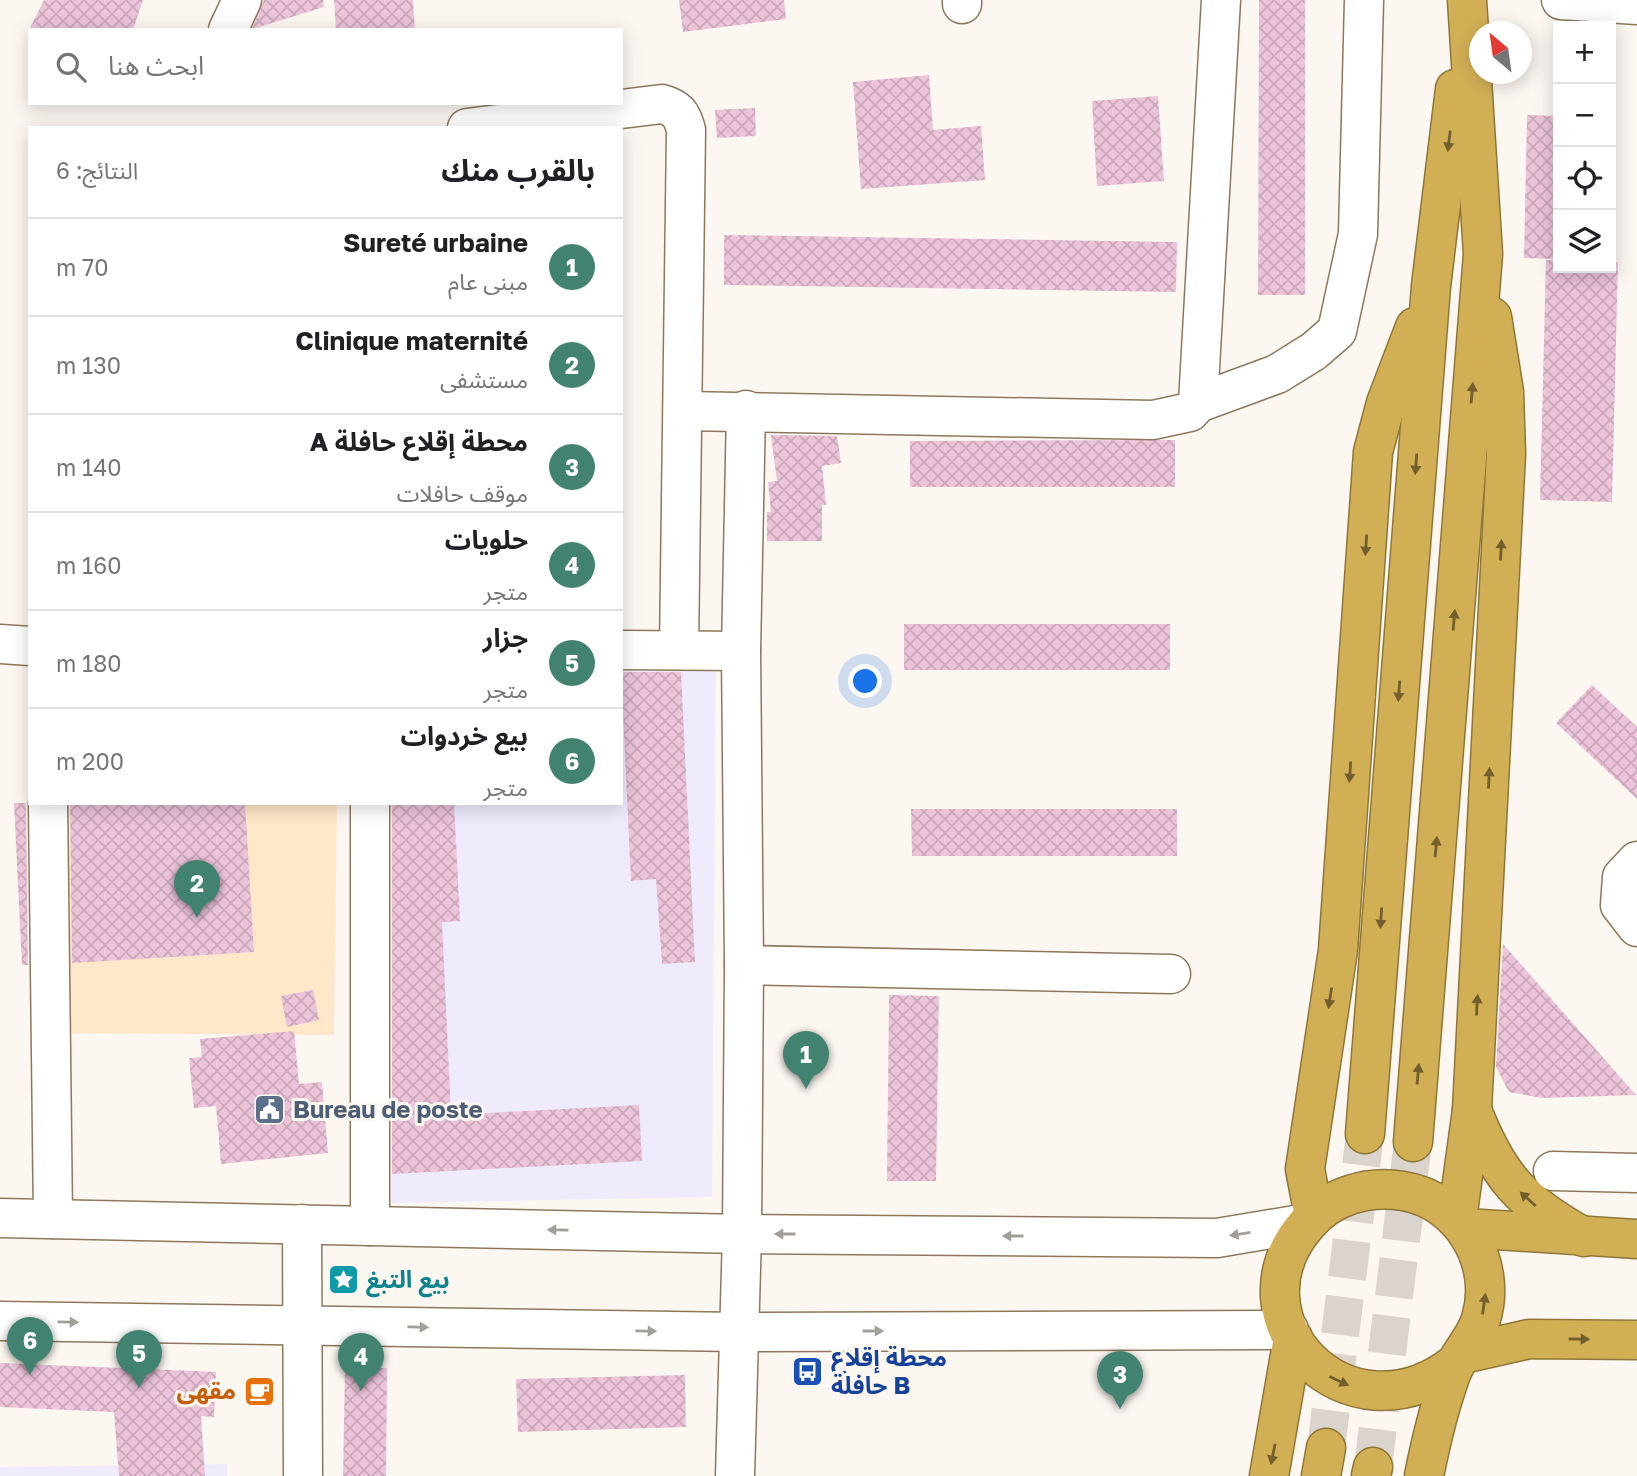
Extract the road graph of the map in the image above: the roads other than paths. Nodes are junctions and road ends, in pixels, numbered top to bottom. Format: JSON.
{"nodes":[{"id":1,"x":242,"y":0,"type":"edge"},
{"id":2,"x":1221,"y":0,"type":"edge"},
{"id":3,"x":1364,"y":0,"type":"edge"},
{"id":4,"x":1467,"y":0,"type":"edge"},
{"id":5,"x":1561,"y":0,"type":"edge"},
{"id":6,"x":1637,"y":5,"type":"edge"},
{"id":7,"x":229,"y":28,"type":"edge"},
{"id":8,"x":483,"y":126,"type":"edge"},
{"id":9,"x":1483,"y":254,"type":"junction"},
{"id":10,"x":1431,"y":286,"type":"junction"},
{"id":11,"x":1198,"y":404,"type":"junction"},
{"id":12,"x":684,"y":411,"type":"junction"},
{"id":13,"x":746,"y":411,"type":"junction"},
{"id":14,"x":0,"y":644,"type":"edge"},
{"id":15,"x":28,"y":646,"type":"edge"},
{"id":16,"x":623,"y":650,"type":"edge"},
{"id":17,"x":679,"y":650,"type":"junction"},
{"id":18,"x":741,"y":651,"type":"junction"},
{"id":19,"x":48,"y":805,"type":"edge"},
{"id":20,"x":370,"y":805,"type":"edge"},
{"id":21,"x":1637,"y":861,"type":"edge"},
{"id":22,"x":1637,"y":927,"type":"edge"},
{"id":23,"x":744,"y":965,"type":"junction"},
{"id":24,"x":1171,"y":974,"type":"dead end"},
{"id":25,"x":1472,"y":1110,"type":"junction"},
{"id":26,"x":1365,"y":1134,"type":"tunnel mouth"},
{"id":27,"x":1413,"y":1142,"type":"tunnel mouth"},
{"id":28,"x":1553,"y":1171,"type":"dead end"},
{"id":29,"x":1637,"y":1173,"type":"edge"},
{"id":30,"x":0,"y":1218,"type":"edge"},
{"id":31,"x":53,"y":1219,"type":"junction"},
{"id":32,"x":1311,"y":1220,"type":"junction"},
{"id":33,"x":302,"y":1224,"type":"junction"},
{"id":34,"x":1461,"y":1224,"type":"junction"},
{"id":35,"x":370,"y":1226,"type":"junction"},
{"id":36,"x":741,"y":1234,"type":"junction"},
{"id":37,"x":1584,"y":1237,"type":"junction"},
{"id":38,"x":1637,"y":1239,"type":"edge"},
{"id":39,"x":0,"y":1321,"type":"edge"},
{"id":40,"x":303,"y":1325,"type":"junction"},
{"id":41,"x":738,"y":1332,"type":"junction"},
{"id":42,"x":1291,"y":1334,"type":"junction"},
{"id":43,"x":1529,"y":1339,"type":"junction"},
{"id":44,"x":1637,"y":1340,"type":"edge"},
{"id":45,"x":1459,"y":1359,"type":"junction"},
{"id":46,"x":1427,"y":1462,"type":"edge"},
{"id":47,"x":303,"y":1476,"type":"edge"},
{"id":48,"x":735,"y":1476,"type":"edge"},
{"id":49,"x":1269,"y":1476,"type":"edge"}],
"edges":[{"from":1,"to":7,"type":"street"},
{"from":2,"to":11,"type":"street"},
{"from":3,"to":11,"type":"street"},
{"from":4,"to":9,"type":"highway"},
{"from":4,"to":10,"type":"highway","one_way":true},
{"from":5,"to":6,"type":"street"},
{"from":8,"to":12,"type":"street"},
{"from":25,"to":9,"type":"highway","one_way":true},
{"from":27,"to":9,"type":"highway","one_way":true},
{"from":10,"to":26,"type":"highway","one_way":true},
{"from":10,"to":32,"type":"highway","one_way":true},
{"from":11,"to":13,"type":"street"},
{"from":12,"to":13,"type":"street"},
{"from":12,"to":17,"type":"street"},
{"from":13,"to":18,"type":"street"},
{"from":14,"to":15,"type":"street"},
{"from":16,"to":17,"type":"street"},
{"from":17,"to":18,"type":"street"},
{"from":18,"to":23,"type":"street"},
{"from":19,"to":31,"type":"street"},
{"from":20,"to":35,"type":"street"},
{"from":21,"to":22,"type":"street"},
{"from":23,"to":24,"type":"street"},
{"from":23,"to":36,"type":"street"},
{"from":25,"to":34,"type":"highway"},
{"from":37,"to":25,"type":"highway","one_way":true},
{"from":28,"to":29,"type":"street"},
{"from":30,"to":31,"type":"street"},
{"from":31,"to":33,"type":"street"},
{"from":32,"to":34,"type":"highway"},
{"from":32,"to":36,"type":"street","one_way":true},
{"from":32,"to":42,"type":"highway"},
{"from":33,"to":35,"type":"street"},
{"from":33,"to":40,"type":"street"},
{"from":34,"to":37,"type":"highway"},
{"from":45,"to":34,"type":"highway","one_way":true},
{"from":36,"to":35,"type":"street","one_way":true},
{"from":36,"to":41,"type":"street"},
{"from":37,"to":38,"type":"highway"},
{"from":39,"to":40,"type":"street","one_way":true},
{"from":40,"to":41,"type":"street","one_way":true},
{"from":40,"to":47,"type":"street"},
{"from":41,"to":42,"type":"street","one_way":true},
{"from":41,"to":48,"type":"street"},
{"from":42,"to":45,"type":"highway","one_way":true},
{"from":42,"to":49,"type":"highway","one_way":true},
{"from":43,"to":44,"type":"highway","one_way":true},
{"from":43,"to":45,"type":"highway"},
{"from":43,"to":46,"type":"highway"},
{"from":45,"to":46,"type":"highway"}]}
